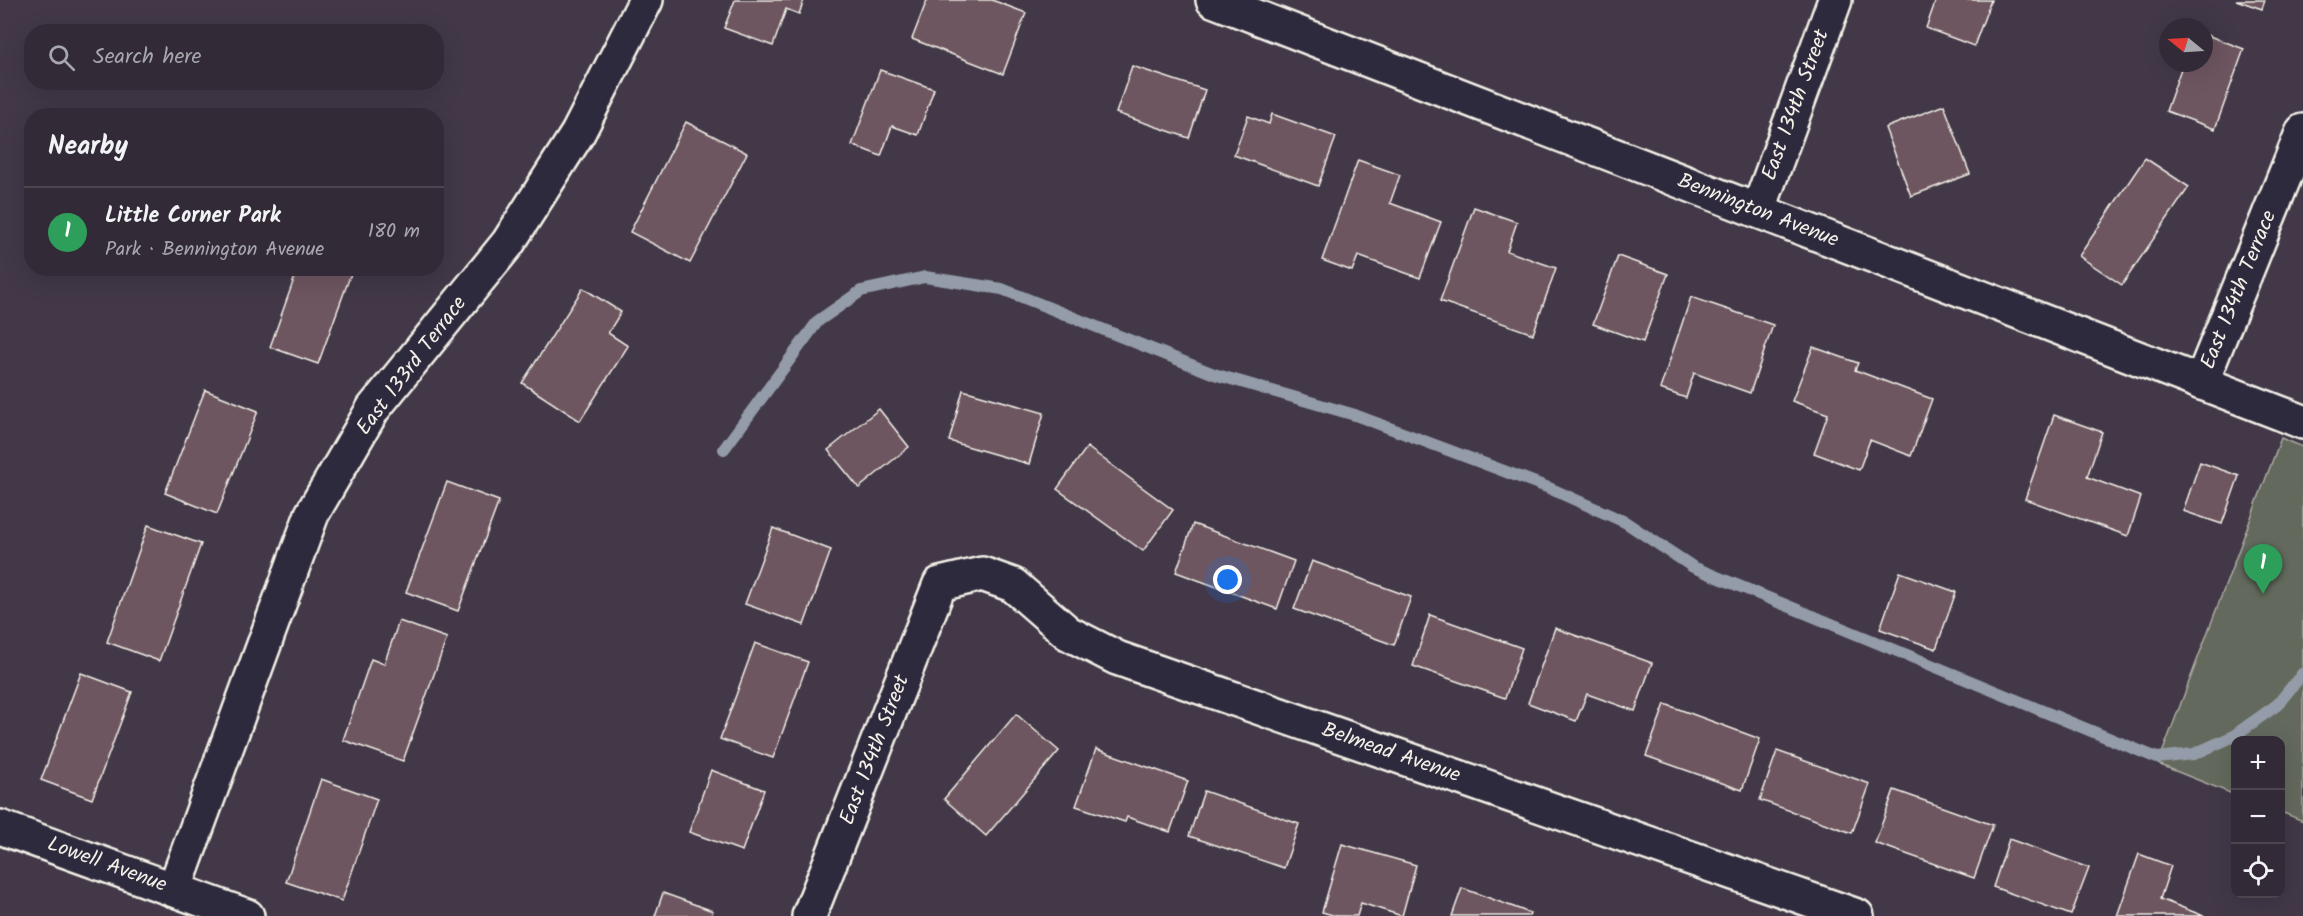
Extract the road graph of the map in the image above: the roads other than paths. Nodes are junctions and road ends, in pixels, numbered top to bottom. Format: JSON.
{"nodes":[{"id":1,"x":646,"y":0,"type":"edge"},
{"id":2,"x":1213,"y":0,"type":"edge"},
{"id":3,"x":1834,"y":0,"type":"edge"},
{"id":4,"x":2303,"y":131,"type":"edge"},
{"id":5,"x":1758,"y":211,"type":"junction"},
{"id":6,"x":2201,"y":383,"type":"junction"},
{"id":7,"x":2303,"y":422,"type":"edge"},
{"id":8,"x":940,"y":584,"type":"joint"},
{"id":9,"x":0,"y":827,"type":"edge"},
{"id":10,"x":174,"y":890,"type":"junction"},
{"id":11,"x":247,"y":916,"type":"edge"},
{"id":12,"x":809,"y":916,"type":"edge"},
{"id":13,"x":1857,"y":916,"type":"edge"}],
"edges":[{"from":1,"to":10,"type":"street","name":"East 133rd Terrace"},
{"from":2,"to":5,"type":"street","name":"Bennington Avenue"},
{"from":3,"to":5,"type":"street","name":"East 134th Street"},
{"from":4,"to":6,"type":"street","name":"East 134th Terrace"},
{"from":5,"to":6,"type":"street","name":"Bennington Avenue"},
{"from":6,"to":7,"type":"street","name":"Bennington Avenue"},
{"from":8,"to":12,"type":"street","name":"East 134th Street"},
{"from":8,"to":13,"type":"street","name":"Belmead Avenue"},
{"from":9,"to":10,"type":"street","name":"Lowell Avenue"},
{"from":10,"to":11,"type":"street","name":"Lowell Avenue"}]}
